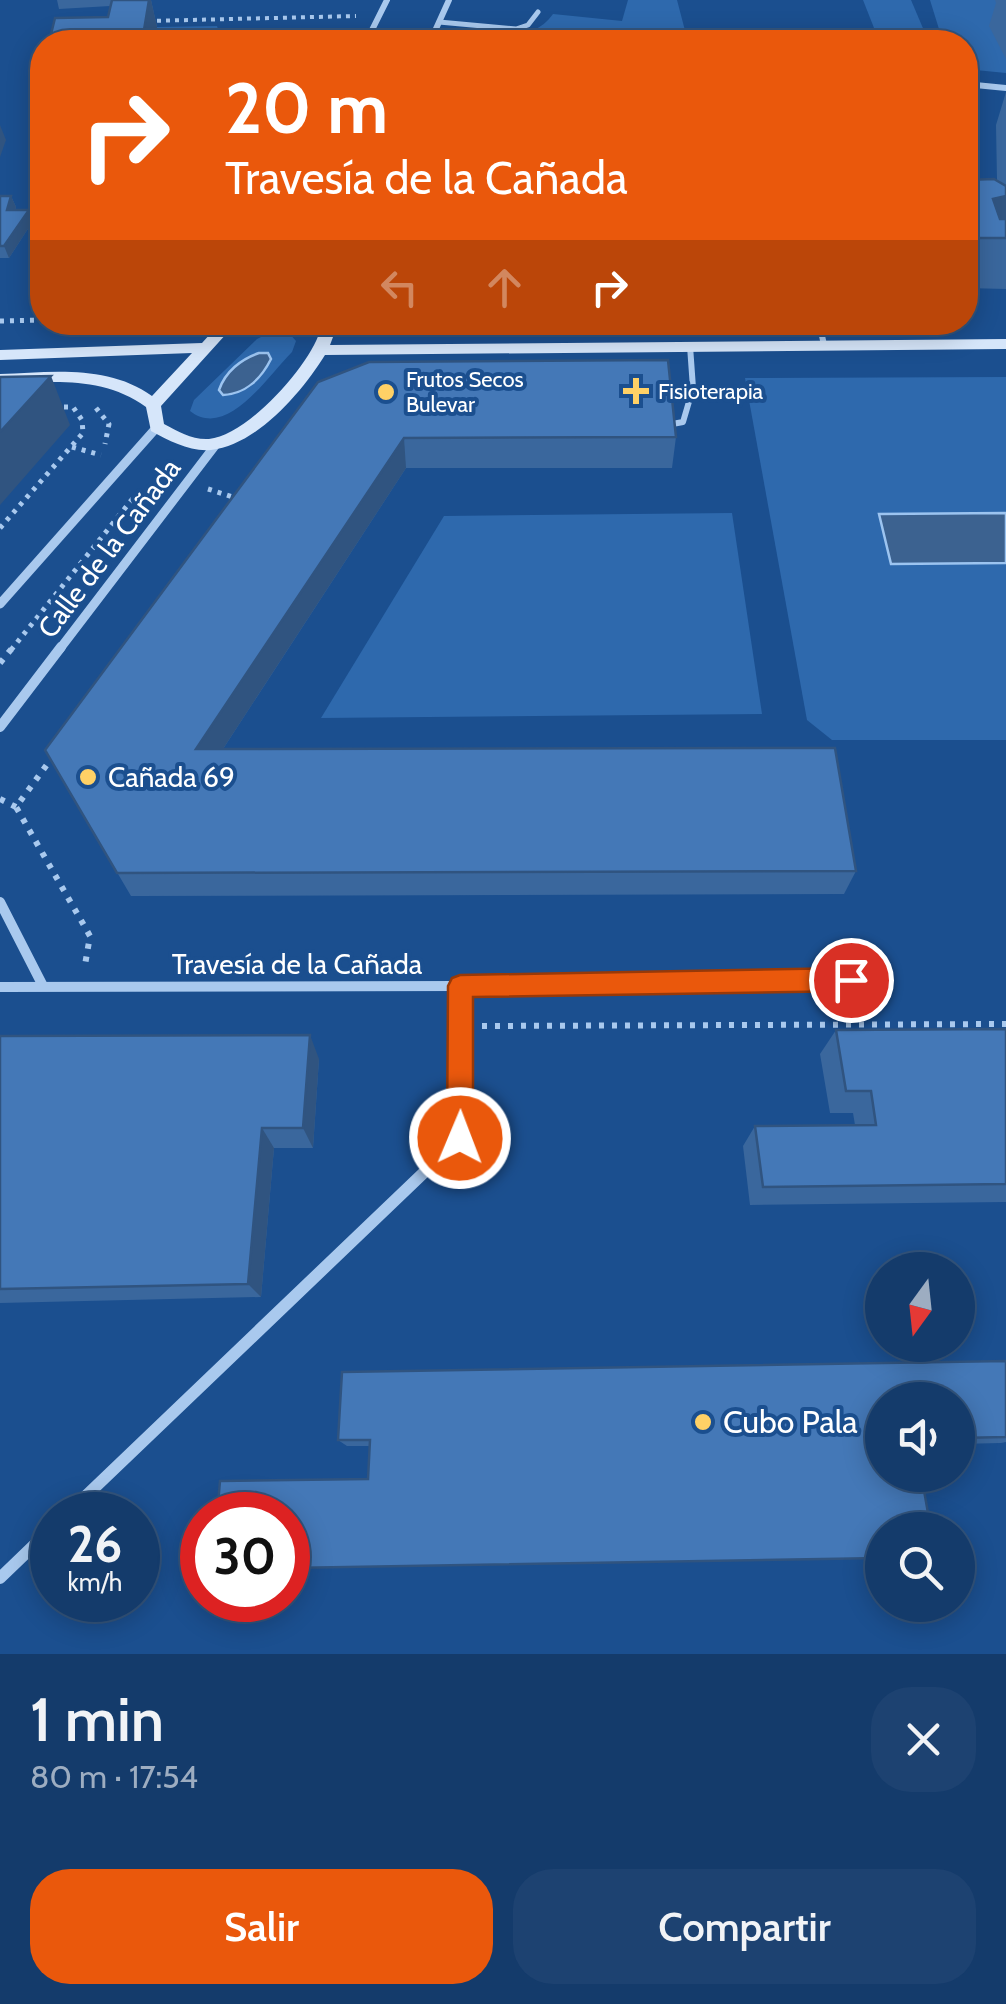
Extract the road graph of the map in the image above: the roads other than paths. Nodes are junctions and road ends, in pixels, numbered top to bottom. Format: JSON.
{"nodes":[{"id":1,"x":387,"y":0,"type":"edge"},
{"id":2,"x":449,"y":0,"type":"edge"},
{"id":3,"x":538,"y":12,"type":"dead end"},
{"id":4,"x":438,"y":22,"type":"junction"},
{"id":5,"x":372,"y":30,"type":"edge"},
{"id":6,"x":435,"y":30,"type":"edge"},
{"id":7,"x":978,"y":85,"type":"edge"},
{"id":8,"x":1006,"y":88,"type":"edge"},
{"id":9,"x":217,"y":335,"type":"edge"},
{"id":10,"x":327,"y":335,"type":"edge"},
{"id":11,"x":822,"y":335,"type":"edge"},
{"id":12,"x":1006,"y":344,"type":"edge"},
{"id":13,"x":824,"y":345,"type":"junction"},
{"id":14,"x":690,"y":346,"type":"junction"},
{"id":15,"x":204,"y":348,"type":"junction"},
{"id":16,"x":323,"y":350,"type":"junction"},
{"id":17,"x":0,"y":355,"type":"edge"},
{"id":18,"x":0,"y":379,"type":"edge"},
{"id":19,"x":152,"y":404,"type":"junction"},
{"id":20,"x":667,"y":425,"type":"edge"},
{"id":21,"x":157,"y":427,"type":"junction"},
{"id":22,"x":217,"y":443,"type":"junction"},
{"id":23,"x":0,"y":604,"type":"edge"},
{"id":24,"x":0,"y":727,"type":"edge"},
{"id":25,"x":0,"y":902,"type":"edge"},
{"id":26,"x":851,"y":980,"type":"dead end"},
{"id":27,"x":43,"y":986,"type":"junction"},
{"id":28,"x":460,"y":986,"type":"junction"},
{"id":29,"x":0,"y":987,"type":"edge"},
{"id":30,"x":90,"y":1492,"type":"edge"},
{"id":31,"x":30,"y":1549,"type":"edge"},
{"id":32,"x":0,"y":1578,"type":"edge"}],
"edges":[{"from":1,"to":5,"type":"street"},
{"from":2,"to":4,"type":"street"},
{"from":3,"to":4,"type":"lane"},
{"from":4,"to":6,"type":"street"},
{"from":7,"to":8,"type":"street"},
{"from":9,"to":15,"type":"street"},
{"from":10,"to":16,"type":"street"},
{"from":11,"to":13,"type":"lane"},
{"from":12,"to":13,"type":"street"},
{"from":13,"to":14,"type":"street"},
{"from":14,"to":16,"type":"street"},
{"from":14,"to":20,"type":"lane"},
{"from":15,"to":17,"type":"street"},
{"from":15,"to":19,"type":"street"},
{"from":16,"to":22,"type":"street"},
{"from":18,"to":19,"type":"street"},
{"from":19,"to":21,"type":"street"},
{"from":21,"to":22,"type":"street"},
{"from":21,"to":23,"type":"street","name":"Calle de la Cañada"},
{"from":22,"to":24,"type":"street","name":"Calle de la Cañada"},
{"from":25,"to":27,"type":"street"},
{"from":26,"to":28,"type":"street","name":"Travesía de la Cañada"},
{"from":27,"to":28,"type":"street","name":"Travesía de la Cañada"},
{"from":27,"to":29,"type":"street","name":"Travesía de la Cañada"},
{"from":28,"to":30,"type":"street"},
{"from":31,"to":32,"type":"street"}]}
